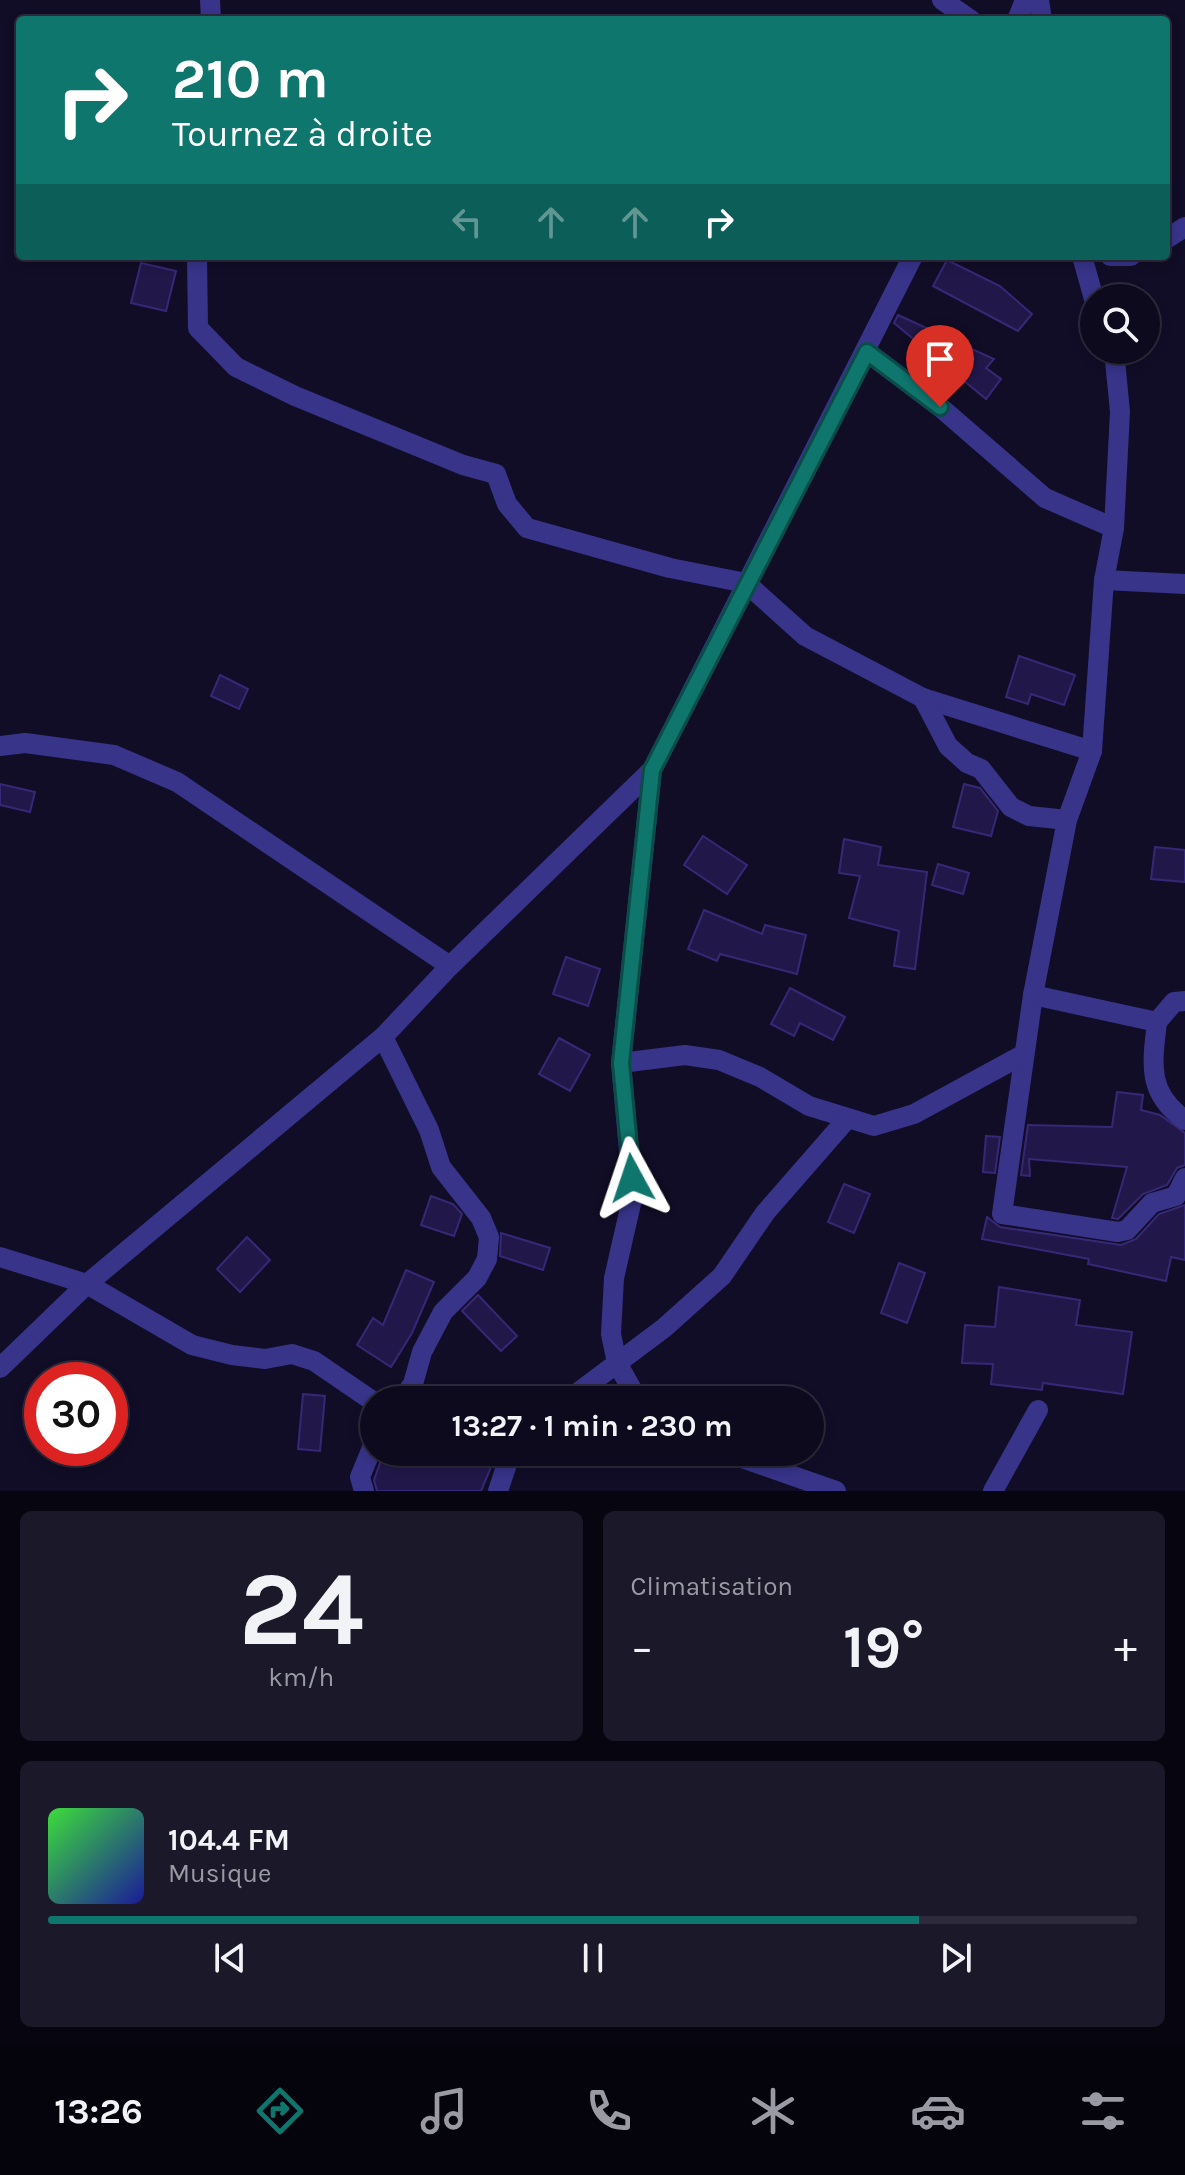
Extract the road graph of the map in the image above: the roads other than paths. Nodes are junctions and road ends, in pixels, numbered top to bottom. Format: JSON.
{"nodes":[{"id":1,"x":942,"y":0,"type":"edge"},
{"id":2,"x":965,"y":16,"type":"edge"},
{"id":3,"x":197,"y":260,"type":"edge"},
{"id":4,"x":911,"y":260,"type":"edge"},
{"id":5,"x":1083,"y":260,"type":"edge"},
{"id":6,"x":1090,"y":284,"type":"edge"},
{"id":7,"x":867,"y":352,"type":"junction"},
{"id":8,"x":1115,"y":364,"type":"edge"},
{"id":9,"x":1114,"y":528,"type":"junction"},
{"id":10,"x":1104,"y":580,"type":"junction"},
{"id":11,"x":746,"y":583,"type":"junction"},
{"id":12,"x":1185,"y":584,"type":"edge"},
{"id":13,"x":923,"y":698,"type":"junction"},
{"id":14,"x":0,"y":746,"type":"edge"},
{"id":15,"x":1092,"y":751,"type":"junction"},
{"id":16,"x":652,"y":770,"type":"junction"},
{"id":17,"x":1067,"y":820,"type":"junction"},
{"id":18,"x":450,"y":966,"type":"junction"},
{"id":19,"x":1033,"y":995,"type":"junction"},
{"id":20,"x":1185,"y":1001,"type":"edge"},
{"id":21,"x":1157,"y":1022,"type":"junction"},
{"id":22,"x":383,"y":1037,"type":"junction"},
{"id":23,"x":1024,"y":1054,"type":"junction"},
{"id":24,"x":621,"y":1063,"type":"junction"},
{"id":25,"x":847,"y":1119,"type":"junction"},
{"id":26,"x":1185,"y":1120,"type":"edge"},
{"id":27,"x":1185,"y":1178,"type":"edge"},
{"id":28,"x":0,"y":1257,"type":"edge"},
{"id":29,"x":87,"y":1284,"type":"junction"},
{"id":30,"x":617,"y":1363,"type":"junction"},
{"id":31,"x":0,"y":1368,"type":"edge"},
{"id":32,"x":412,"y":1386,"type":"edge"},
{"id":33,"x":587,"y":1386,"type":"edge"},
{"id":34,"x":630,"y":1386,"type":"edge"},
{"id":35,"x":360,"y":1392,"type":"edge"},
{"id":36,"x":1038,"y":1410,"type":"dead end"},
{"id":37,"x":365,"y":1466,"type":"edge"},
{"id":38,"x":506,"y":1466,"type":"edge"},
{"id":39,"x":765,"y":1466,"type":"edge"},
{"id":40,"x":364,"y":1491,"type":"edge"},
{"id":41,"x":498,"y":1491,"type":"edge"},
{"id":42,"x":836,"y":1491,"type":"edge"},
{"id":43,"x":993,"y":1491,"type":"edge"}],
"edges":[{"from":1,"to":2,"type":"street"},
{"from":3,"to":11,"type":"street"},
{"from":4,"to":7,"type":"street"},
{"from":5,"to":6,"type":"street"},
{"from":7,"to":9,"type":"street"},
{"from":7,"to":11,"type":"street"},
{"from":8,"to":9,"type":"street"},
{"from":9,"to":10,"type":"street"},
{"from":10,"to":12,"type":"street"},
{"from":10,"to":15,"type":"street"},
{"from":11,"to":13,"type":"street"},
{"from":11,"to":16,"type":"street"},
{"from":13,"to":15,"type":"street"},
{"from":13,"to":17,"type":"street"},
{"from":14,"to":18,"type":"street"},
{"from":15,"to":17,"type":"street"},
{"from":16,"to":18,"type":"street"},
{"from":16,"to":24,"type":"street"},
{"from":17,"to":19,"type":"street"},
{"from":18,"to":22,"type":"street"},
{"from":19,"to":21,"type":"street"},
{"from":19,"to":23,"type":"street"},
{"from":20,"to":21,"type":"street"},
{"from":21,"to":26,"type":"street"},
{"from":22,"to":29,"type":"street"},
{"from":22,"to":32,"type":"street"},
{"from":23,"to":25,"type":"street"},
{"from":23,"to":27,"type":"street"},
{"from":24,"to":25,"type":"street"},
{"from":24,"to":30,"type":"street"},
{"from":25,"to":30,"type":"street"},
{"from":28,"to":29,"type":"street"},
{"from":29,"to":31,"type":"street"},
{"from":29,"to":35,"type":"street"},
{"from":30,"to":33,"type":"street"},
{"from":30,"to":34,"type":"street"},
{"from":36,"to":43,"type":"street"},
{"from":37,"to":40,"type":"street"},
{"from":38,"to":41,"type":"street"},
{"from":39,"to":42,"type":"street"}]}
